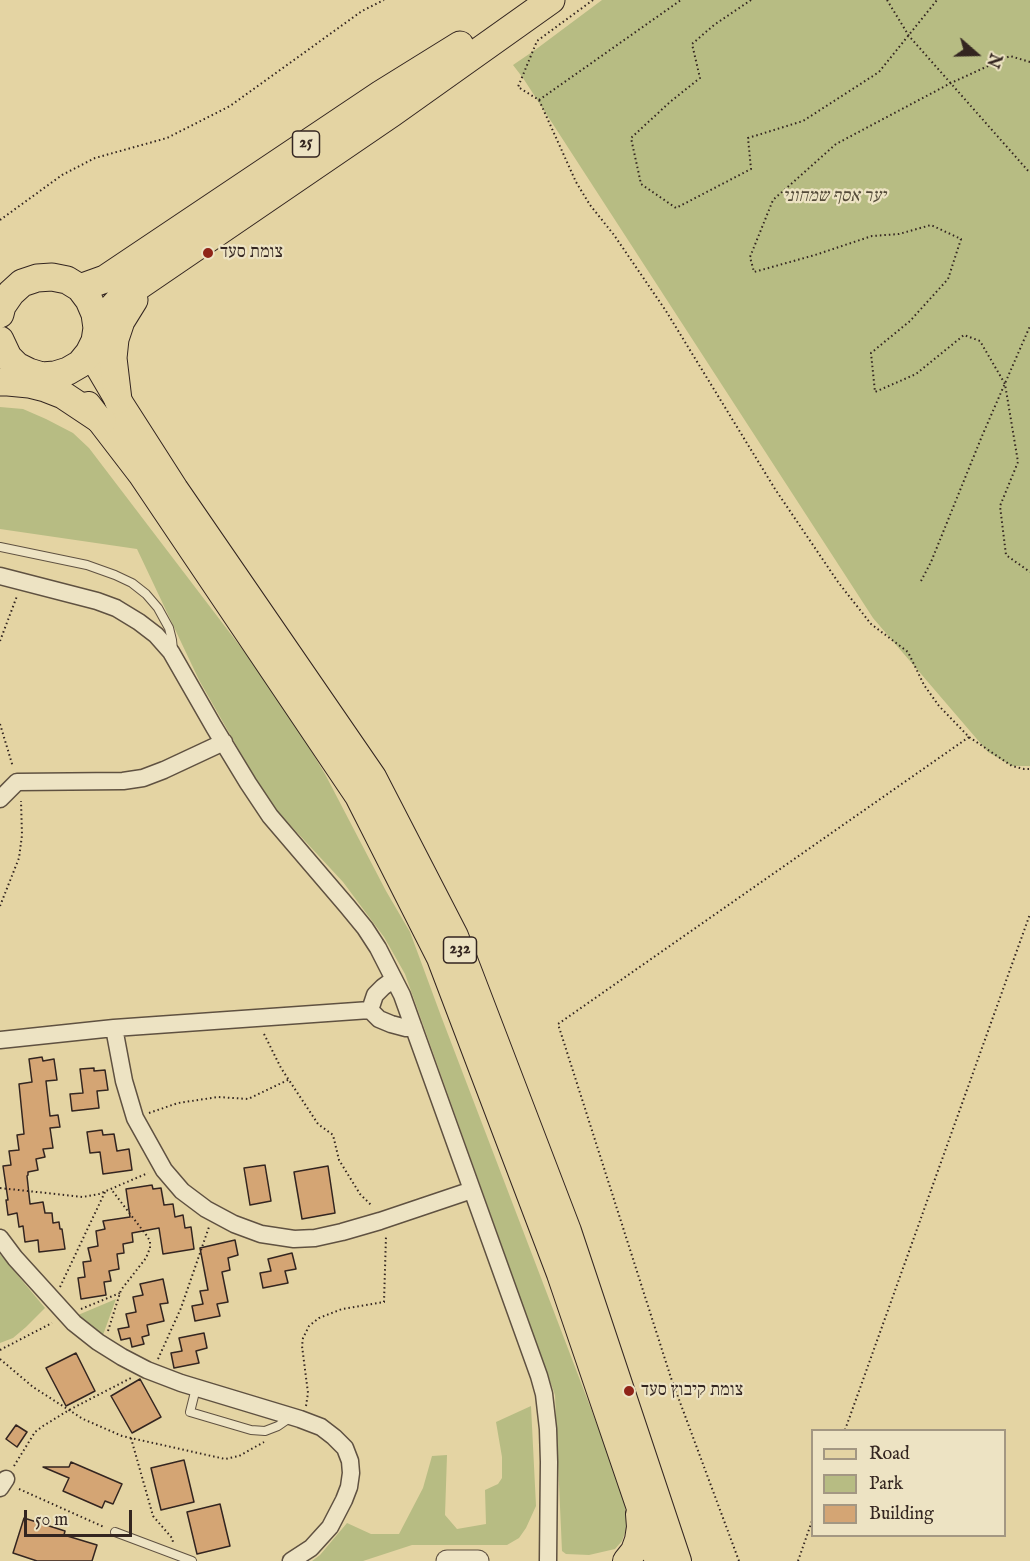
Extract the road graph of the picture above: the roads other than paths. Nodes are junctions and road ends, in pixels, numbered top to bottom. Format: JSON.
{"nodes":[{"id":1,"x":532,"y":0,"type":"edge"},
{"id":2,"x":551,"y":0,"type":"edge"},
{"id":3,"x":154,"y":276,"type":"junction"},
{"id":4,"x":80,"y":288,"type":"junction"},
{"id":5,"x":0,"y":314,"type":"edge"},
{"id":6,"x":96,"y":335,"type":"junction"},
{"id":7,"x":0,"y":340,"type":"edge"},
{"id":8,"x":6,"y":373,"type":"edge"},
{"id":9,"x":55,"y":375,"type":"junction"},
{"id":10,"x":110,"y":410,"type":"junction"},
{"id":11,"x":0,"y":547,"type":"edge"},
{"id":12,"x":0,"y":576,"type":"edge"},
{"id":13,"x":173,"y":656,"type":"junction"},
{"id":14,"x":224,"y":742,"type":"junction"},
{"id":15,"x":0,"y":799,"type":"edge"},
{"id":16,"x":394,"y":979,"type":"junction"},
{"id":17,"x":370,"y":1010,"type":"junction"},
{"id":18,"x":114,"y":1028,"type":"junction"},
{"id":19,"x":414,"y":1028,"type":"junction"},
{"id":20,"x":0,"y":1040,"type":"edge"},
{"id":21,"x":472,"y":1190,"type":"junction"},
{"id":22,"x":0,"y":1238,"type":"edge"},
{"id":23,"x":196,"y":1388,"type":"junction"},
{"id":24,"x":291,"y":1417,"type":"junction"},
{"id":25,"x":639,"y":1505,"type":"junction"},
{"id":26,"x":115,"y":1532,"type":"road end"},
{"id":27,"x":192,"y":1561,"type":"edge"},
{"id":28,"x":291,"y":1561,"type":"edge"},
{"id":29,"x":447,"y":1561,"type":"edge"},
{"id":30,"x":478,"y":1561,"type":"edge"},
{"id":31,"x":548,"y":1561,"type":"edge"},
{"id":32,"x":626,"y":1561,"type":"edge"},
{"id":33,"x":658,"y":1561,"type":"edge"},
{"id":34,"x":678,"y":1561,"type":"edge"}],
"edges":[{"from":1,"to":4,"type":"highway","number":"25"},
{"from":2,"to":3,"type":"highway","number":"25"},
{"from":3,"to":6,"type":"highway","number":"25"},
{"from":3,"to":10,"type":"highway"},
{"from":4,"to":5,"type":"highway"},
{"from":4,"to":6,"type":"highway"},
{"from":6,"to":9,"type":"highway","number":"25"},
{"from":6,"to":10,"type":"main road","number":"232"},
{"from":7,"to":8,"type":"highway"},
{"from":8,"to":9,"type":"highway"},
{"from":8,"to":10,"type":"highway"},
{"from":9,"to":10,"type":"main road","number":"232"},
{"from":10,"to":25,"type":"main road","number":"232"},
{"from":10,"to":34,"type":"main road","number":"232"},
{"from":11,"to":13,"type":"lane"},
{"from":12,"to":13,"type":"street"},
{"from":13,"to":14,"type":"street"},
{"from":14,"to":15,"type":"street"},
{"from":14,"to":16,"type":"street"},
{"from":16,"to":17,"type":"street"},
{"from":16,"to":19,"type":"street"},
{"from":17,"to":18,"type":"street"},
{"from":17,"to":19,"type":"street"},
{"from":18,"to":20,"type":"street"},
{"from":18,"to":21,"type":"street"},
{"from":19,"to":21,"type":"street"},
{"from":21,"to":31,"type":"street"},
{"from":22,"to":23,"type":"street"},
{"from":23,"to":24,"type":"street"},
{"from":23,"to":24,"type":"lane"},
{"from":24,"to":28,"type":"street"},
{"from":25,"to":32,"type":"main road"},
{"from":25,"to":33,"type":"main road","number":"232"},
{"from":26,"to":27,"type":"lane"},
{"from":29,"to":30,"type":"street"}]}
